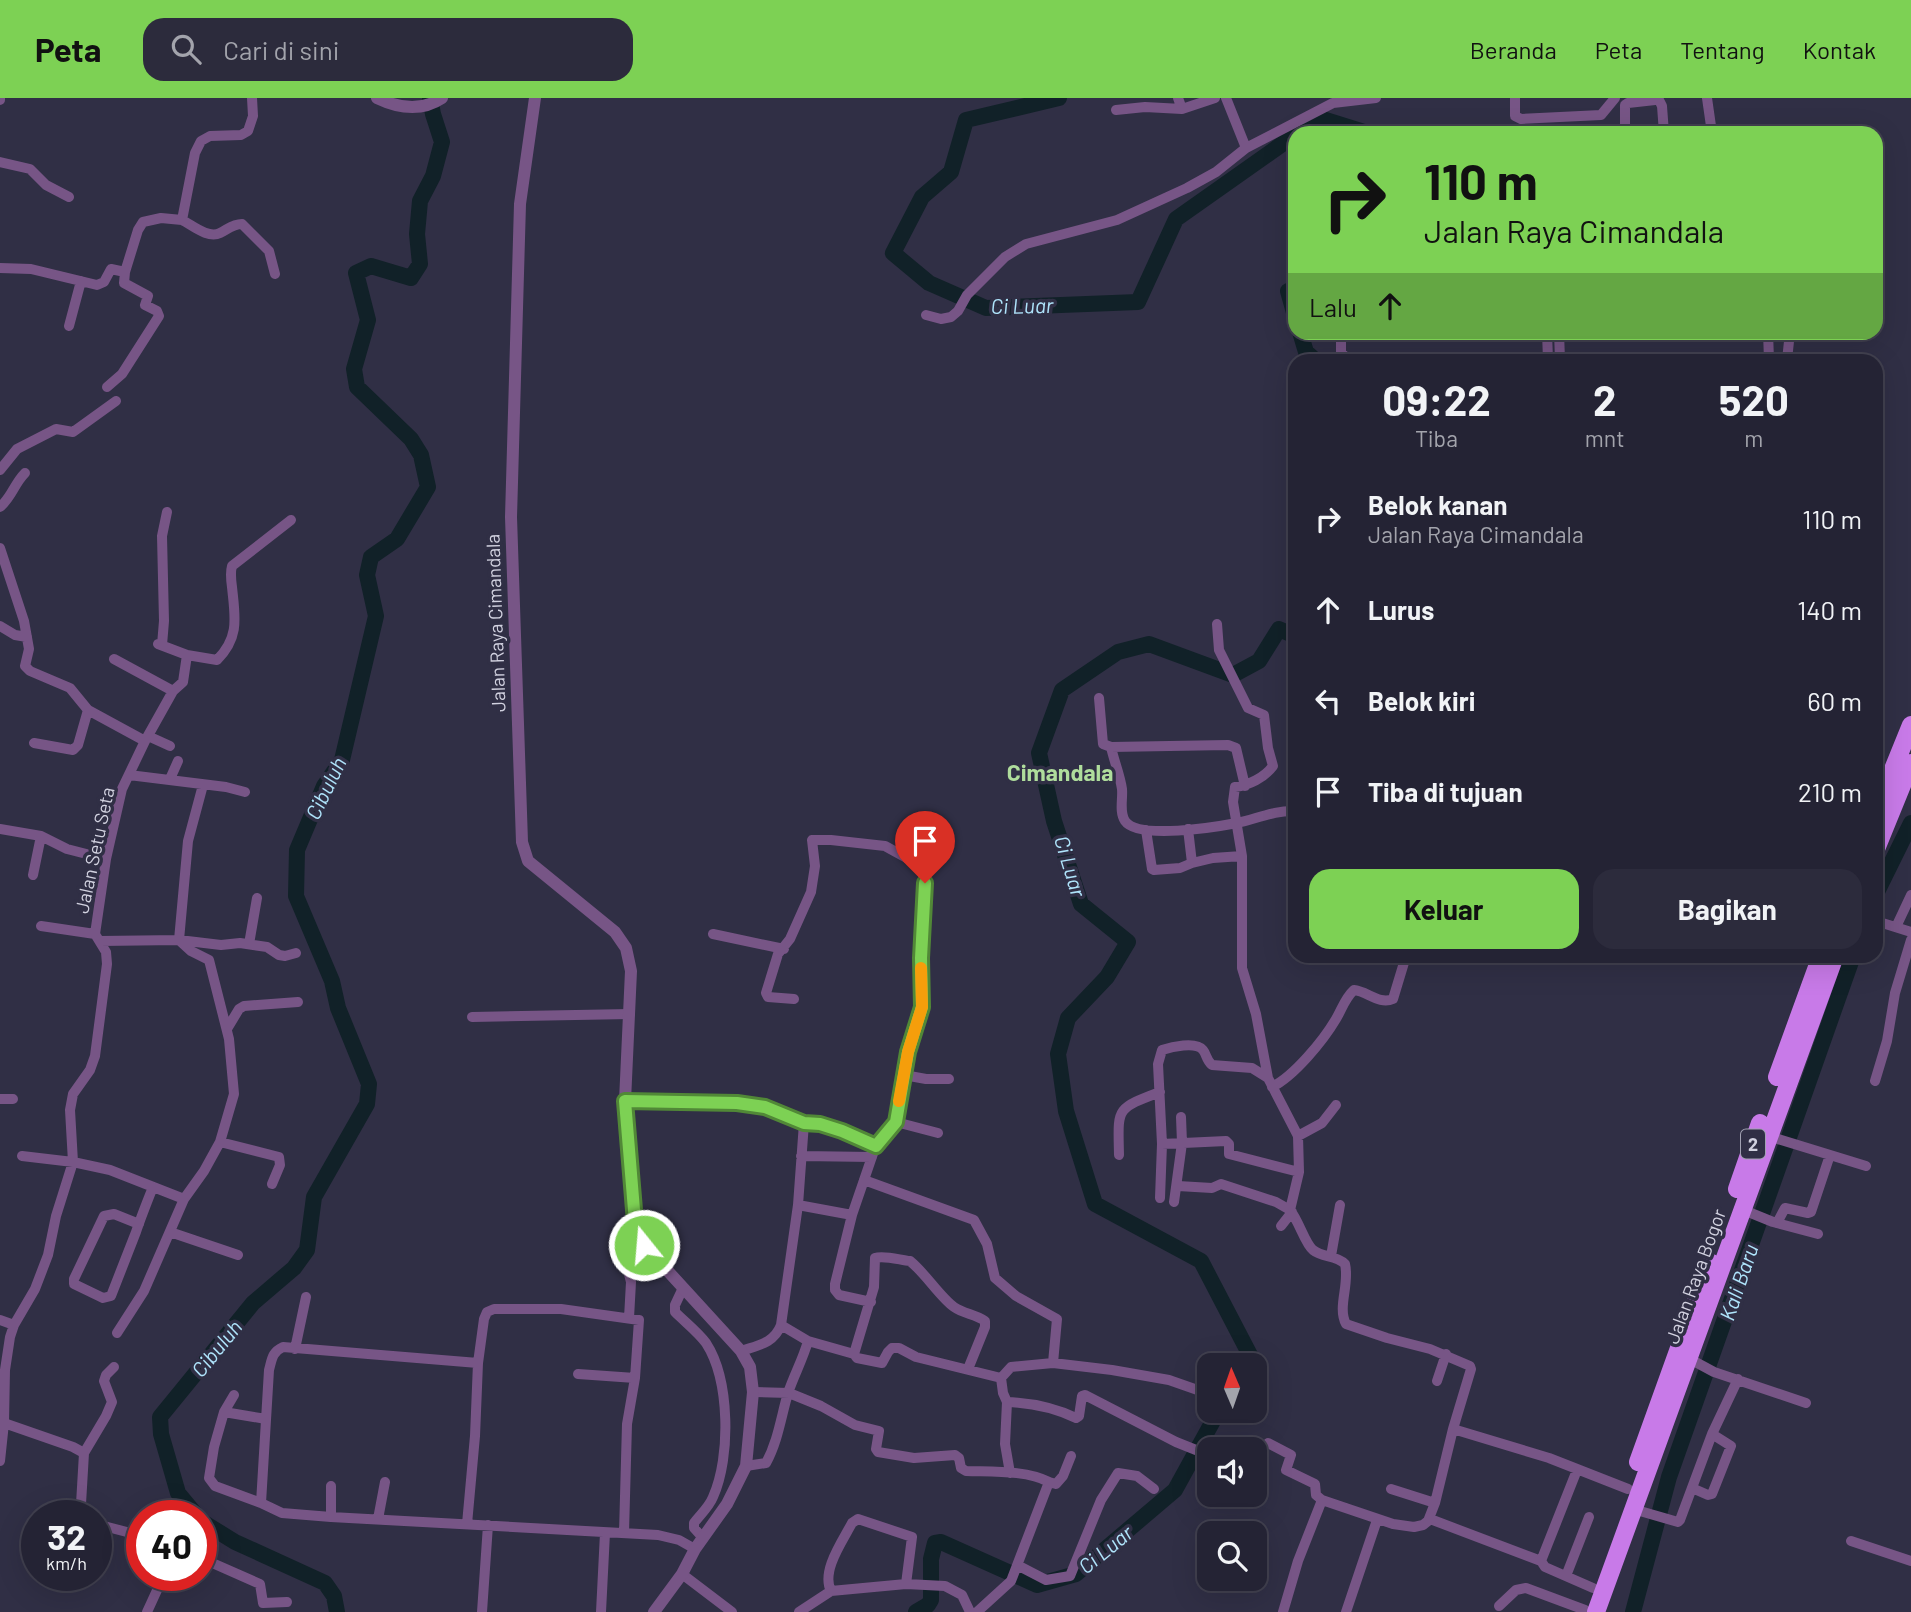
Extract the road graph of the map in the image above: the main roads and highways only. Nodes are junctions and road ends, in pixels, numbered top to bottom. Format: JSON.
{"nodes":[{"id":1,"x":1911,"y":725,"type":"edge"},
{"id":2,"x":1911,"y":764,"type":"edge"},
{"id":3,"x":1883,"y":801,"type":"edge"},
{"id":4,"x":1883,"y":803,"type":"edge"},
{"id":5,"x":1818,"y":963,"type":"edge"},
{"id":6,"x":1833,"y":963,"type":"edge"},
{"id":7,"x":1588,"y":1611,"type":"edge"}],
"edges":[{"from":1,"to":3,"type":"highway"},
{"from":2,"to":4,"type":"highway"},
{"from":5,"to":7,"type":"highway","name":"Jalan Raya Bogor","number":"2"},
{"from":6,"to":7,"type":"highway","name":"Jalan Raya Bogor","number":"2"}]}
